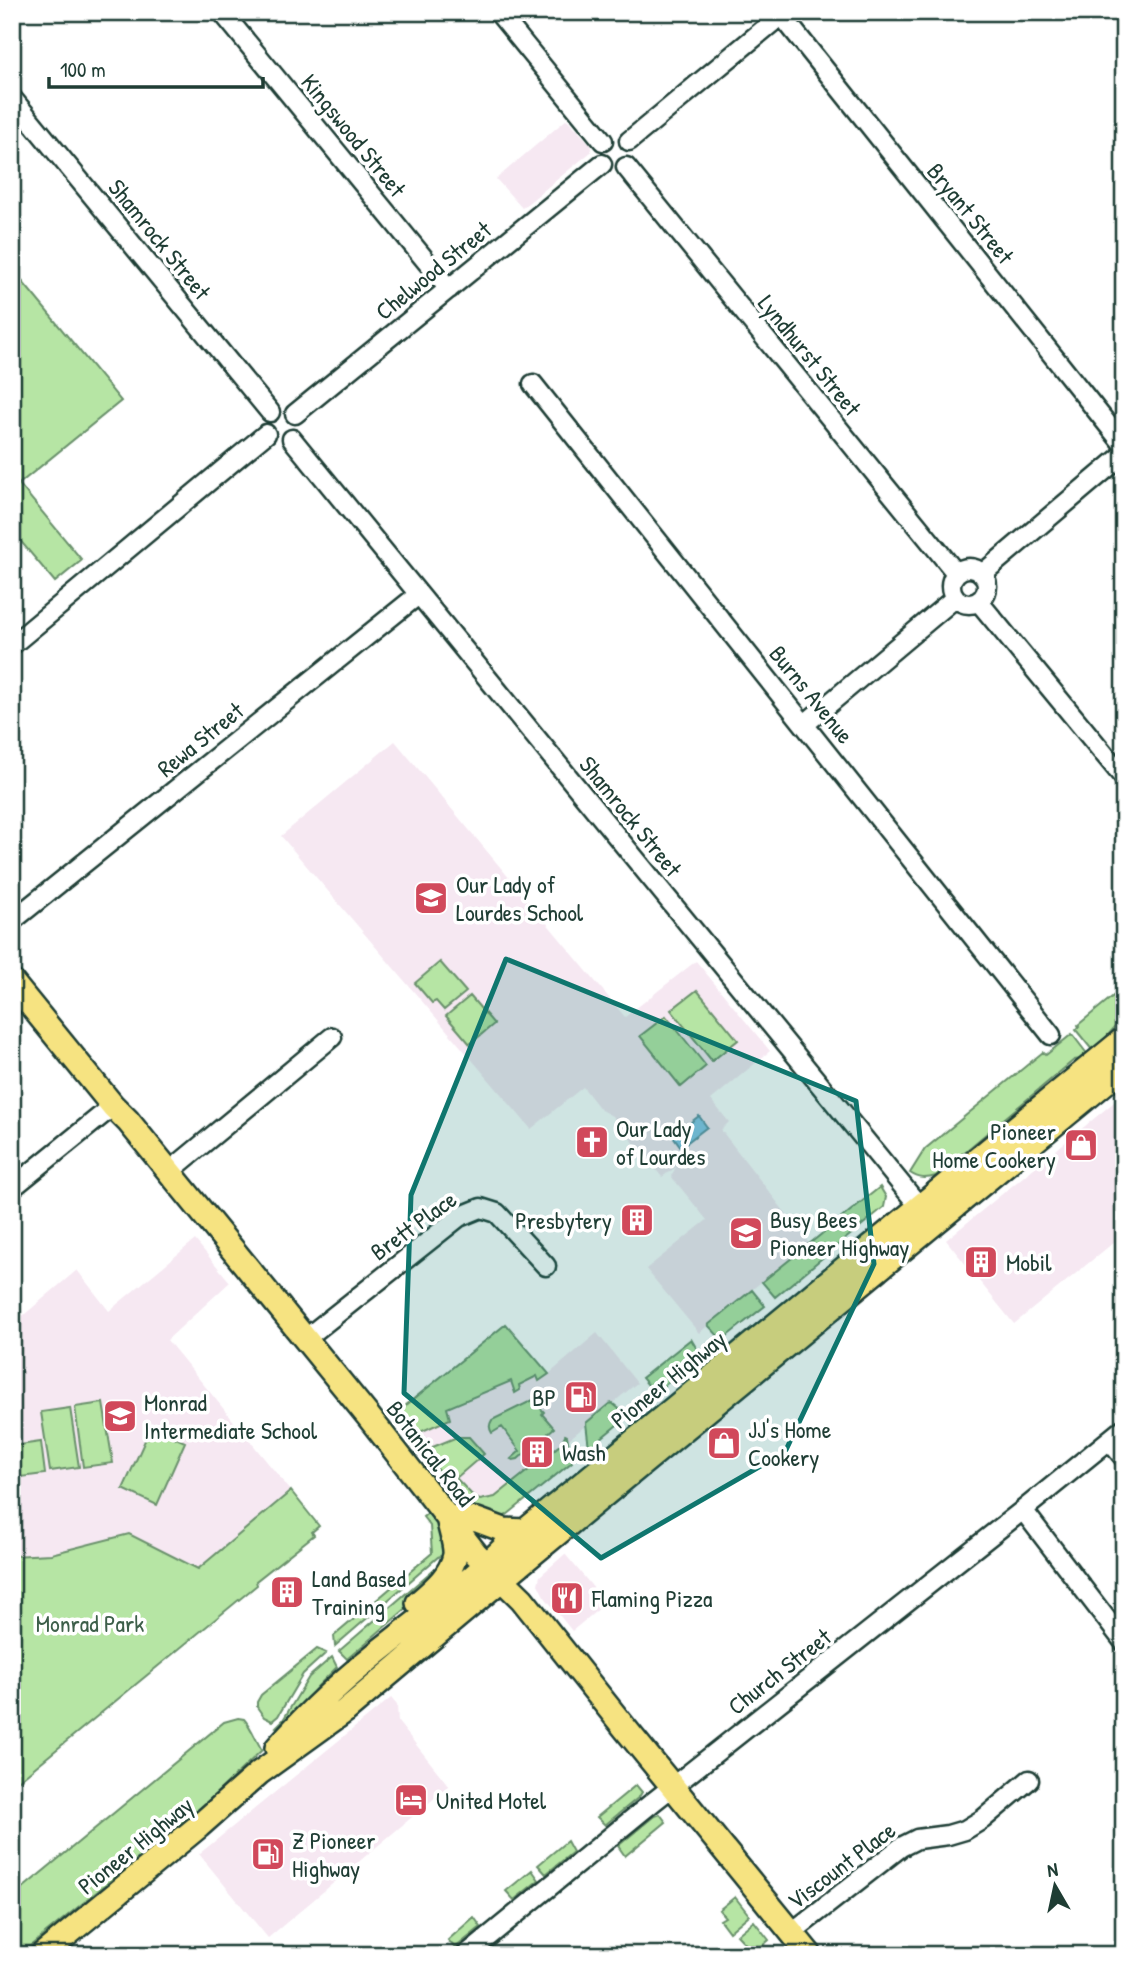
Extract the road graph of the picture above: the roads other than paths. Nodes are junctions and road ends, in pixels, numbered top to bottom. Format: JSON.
{"nodes":[{"id":1,"x":222,"y":12,"type":"edge"},
{"id":2,"x":498,"y":12,"type":"edge"},
{"id":3,"x":782,"y":13,"type":"edge"},
{"id":4,"x":12,"y":98,"type":"edge"},
{"id":5,"x":603,"y":141,"type":"junction"},
{"id":6,"x":629,"y":141,"type":"junction"},
{"id":7,"x":602,"y":164,"type":"junction"},
{"id":8,"x":626,"y":167,"type":"junction"},
{"id":9,"x":449,"y":289,"type":"junction"},
{"id":10,"x":533,"y":384,"type":"dead end"},
{"id":11,"x":270,"y":412,"type":"junction"},
{"id":12,"x":295,"y":414,"type":"junction"},
{"id":13,"x":266,"y":434,"type":"junction"},
{"id":14,"x":292,"y":439,"type":"junction"},
{"id":15,"x":1124,"y":445,"type":"edge"},
{"id":16,"x":1124,"y":454,"type":"edge"},
{"id":17,"x":956,"y":573,"type":"junction"},
{"id":18,"x":982,"y":574,"type":"junction"},
{"id":19,"x":418,"y":595,"type":"junction"},
{"id":20,"x":955,"y":598,"type":"junction"},
{"id":21,"x":979,"y":601,"type":"junction"},
{"id":22,"x":12,"y":645,"type":"edge"},
{"id":23,"x":805,"y":724,"type":"junction"},
{"id":24,"x":1124,"y":778,"type":"edge"},
{"id":25,"x":12,"y":920,"type":"edge"},
{"id":26,"x":12,"y":982,"type":"edge"},
{"id":27,"x":1051,"y":1035,"type":"dead end"},
{"id":28,"x":332,"y":1037,"type":"dead end"},
{"id":29,"x":1124,"y":1039,"type":"edge"},
{"id":30,"x":1124,"y":1067,"type":"edge"},
{"id":31,"x":1073,"y":1095,"type":"junction"},
{"id":32,"x":113,"y":1106,"type":"junction"},
{"id":33,"x":169,"y":1172,"type":"junction"},
{"id":34,"x":12,"y":1188,"type":"edge"},
{"id":35,"x":926,"y":1215,"type":"junction"},
{"id":36,"x":546,"y":1266,"type":"dead end"},
{"id":37,"x":305,"y":1339,"type":"junction"},
{"id":38,"x":1124,"y":1428,"type":"edge"},
{"id":39,"x":1110,"y":1440,"type":"junction"},
{"id":40,"x":1124,"y":1458,"type":"edge"},
{"id":41,"x":1023,"y":1510,"type":"junction"},
{"id":42,"x":447,"y":1517,"type":"junction"},
{"id":43,"x":525,"y":1531,"type":"junction"},
{"id":44,"x":494,"y":1572,"type":"junction"},
{"id":45,"x":1124,"y":1642,"type":"edge"},
{"id":46,"x":303,"y":1719,"type":"junction"},
{"id":47,"x":259,"y":1773,"type":"junction"},
{"id":48,"x":1029,"y":1780,"type":"dead end"},
{"id":49,"x":672,"y":1787,"type":"junction"},
{"id":50,"x":792,"y":1933,"type":"junction"},
{"id":51,"x":42,"y":1955,"type":"edge"},
{"id":52,"x":466,"y":1955,"type":"edge"},
{"id":53,"x":810,"y":1955,"type":"edge"}],
"edges":[{"from":1,"to":9,"type":"street","name":"Kingswood Street"},
{"from":2,"to":5,"type":"street"},
{"from":3,"to":6,"type":"street"},
{"from":3,"to":15,"type":"street","name":"Bryant Street"},
{"from":4,"to":11,"type":"street","name":"Shamrock Street"},
{"from":5,"to":6,"type":"street"},
{"from":5,"to":7,"type":"street"},
{"from":6,"to":8,"type":"street"},
{"from":7,"to":8,"type":"street"},
{"from":7,"to":9,"type":"street","name":"Chelwood Street"},
{"from":8,"to":17,"type":"street","name":"Lyndhurst Street"},
{"from":9,"to":12,"type":"street","name":"Chelwood Street"},
{"from":10,"to":23,"type":"street","name":"Burns Avenue"},
{"from":11,"to":12,"type":"street"},
{"from":11,"to":13,"type":"street"},
{"from":12,"to":14,"type":"street"},
{"from":13,"to":14,"type":"street"},
{"from":13,"to":22,"type":"street"},
{"from":14,"to":19,"type":"street","name":"Shamrock Street"},
{"from":16,"to":18,"type":"street"},
{"from":17,"to":18,"type":"street"},
{"from":17,"to":20,"type":"street"},
{"from":18,"to":21,"type":"street"},
{"from":19,"to":25,"type":"street","name":"Rewa Street"},
{"from":19,"to":35,"type":"street","name":"Shamrock Street"},
{"from":20,"to":21,"type":"street"},
{"from":20,"to":23,"type":"street"},
{"from":21,"to":24,"type":"street"},
{"from":23,"to":27,"type":"street","name":"Burns Avenue"},
{"from":26,"to":32,"type":"main road","name":"Botanical Road"},
{"from":28,"to":33,"type":"street"},
{"from":29,"to":31,"type":"main road","name":"Pioneer Highway"},
{"from":30,"to":31,"type":"main road","name":"Pioneer Highway"},
{"from":31,"to":35,"type":"main road","name":"Pioneer Highway"},
{"from":32,"to":33,"type":"main road","name":"Botanical Road"},
{"from":32,"to":34,"type":"street"},
{"from":33,"to":37,"type":"main road","name":"Botanical Road"},
{"from":35,"to":43,"type":"main road","name":"Pioneer Highway"},
{"from":35,"to":44,"type":"main road","name":"Pioneer Highway"},
{"from":36,"to":37,"type":"street","name":"Brett Place"},
{"from":37,"to":42,"type":"main road","name":"Botanical Road"},
{"from":38,"to":39,"type":"street","name":"Church Street"},
{"from":39,"to":40,"type":"street"},
{"from":39,"to":41,"type":"street","name":"Church Street"},
{"from":41,"to":45,"type":"street"},
{"from":41,"to":49,"type":"street","name":"Church Street"},
{"from":42,"to":43,"type":"main road"},
{"from":42,"to":44,"type":"main road","name":"Botanical Road"},
{"from":42,"to":46,"type":"main road"},
{"from":43,"to":44,"type":"main road","name":"Pioneer Highway"},
{"from":44,"to":46,"type":"main road","name":"Pioneer Highway"},
{"from":44,"to":47,"type":"main road","name":"Pioneer Highway"},
{"from":44,"to":49,"type":"main road","name":"Botanical Road"},
{"from":46,"to":47,"type":"main road","name":"Pioneer Highway"},
{"from":47,"to":51,"type":"main road","name":"Pioneer Highway"},
{"from":48,"to":50,"type":"street","name":"Viscount Place"},
{"from":49,"to":50,"type":"main road","name":"Botanical Road"},
{"from":49,"to":52,"type":"street","name":"Church Street"},
{"from":50,"to":53,"type":"main road","name":"Botanical Road"}]}
